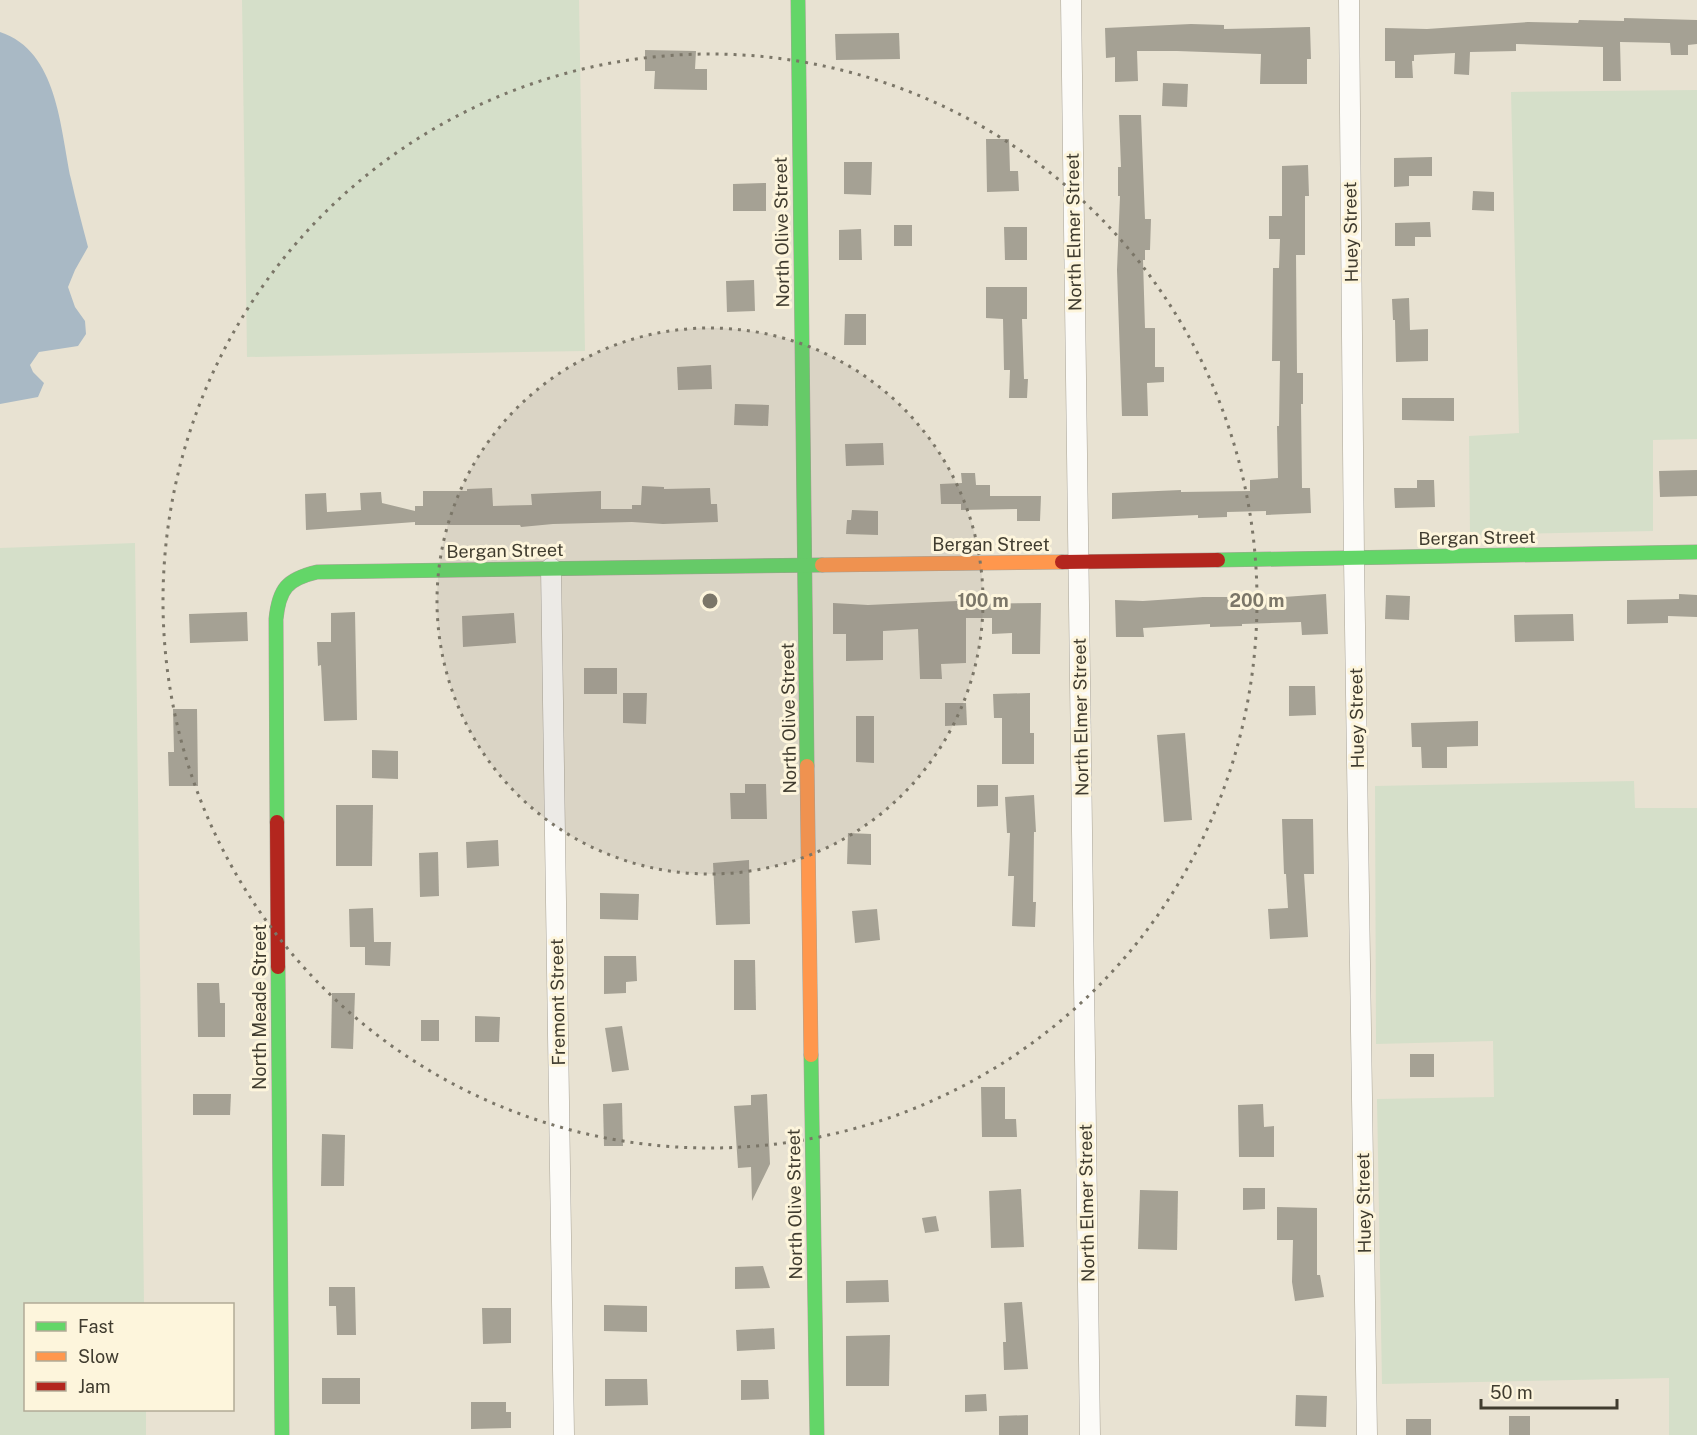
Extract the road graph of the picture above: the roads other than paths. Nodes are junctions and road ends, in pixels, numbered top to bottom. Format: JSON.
{"nodes":[{"id":1,"x":798,"y":0,"type":"edge"},
{"id":2,"x":1071,"y":0,"type":"edge"},
{"id":3,"x":1349,"y":0,"type":"edge"},
{"id":4,"x":1697,"y":552,"type":"edge"},
{"id":5,"x":1354,"y":559,"type":"junction"},
{"id":6,"x":1079,"y":563,"type":"junction"},
{"id":7,"x":806,"y":565,"type":"junction"},
{"id":8,"x":551,"y":568,"type":"junction"},
{"id":9,"x":289,"y":583,"type":"joint"},
{"id":10,"x":282,"y":1435,"type":"edge"},
{"id":11,"x":564,"y":1435,"type":"edge"},
{"id":12,"x":817,"y":1435,"type":"edge"},
{"id":13,"x":1090,"y":1435,"type":"edge"},
{"id":14,"x":1367,"y":1435,"type":"edge"}],
"edges":[{"from":1,"to":7,"type":"street","name":"North Olive Street"},
{"from":2,"to":6,"type":"street","name":"North Elmer Street"},
{"from":3,"to":5,"type":"street","name":"Huey Street"},
{"from":4,"to":5,"type":"street","name":"Bergan Street"},
{"from":5,"to":6,"type":"street","name":"Bergan Street"},
{"from":5,"to":14,"type":"street","name":"Huey Street"},
{"from":6,"to":7,"type":"street","name":"Bergan Street"},
{"from":6,"to":13,"type":"street","name":"North Elmer Street"},
{"from":7,"to":8,"type":"street","name":"Bergan Street"},
{"from":7,"to":12,"type":"street","name":"North Olive Street"},
{"from":8,"to":9,"type":"street","name":"Bergan Street"},
{"from":8,"to":11,"type":"street","name":"Fremont Street"},
{"from":9,"to":10,"type":"street","name":"North Meade Street"}]}
